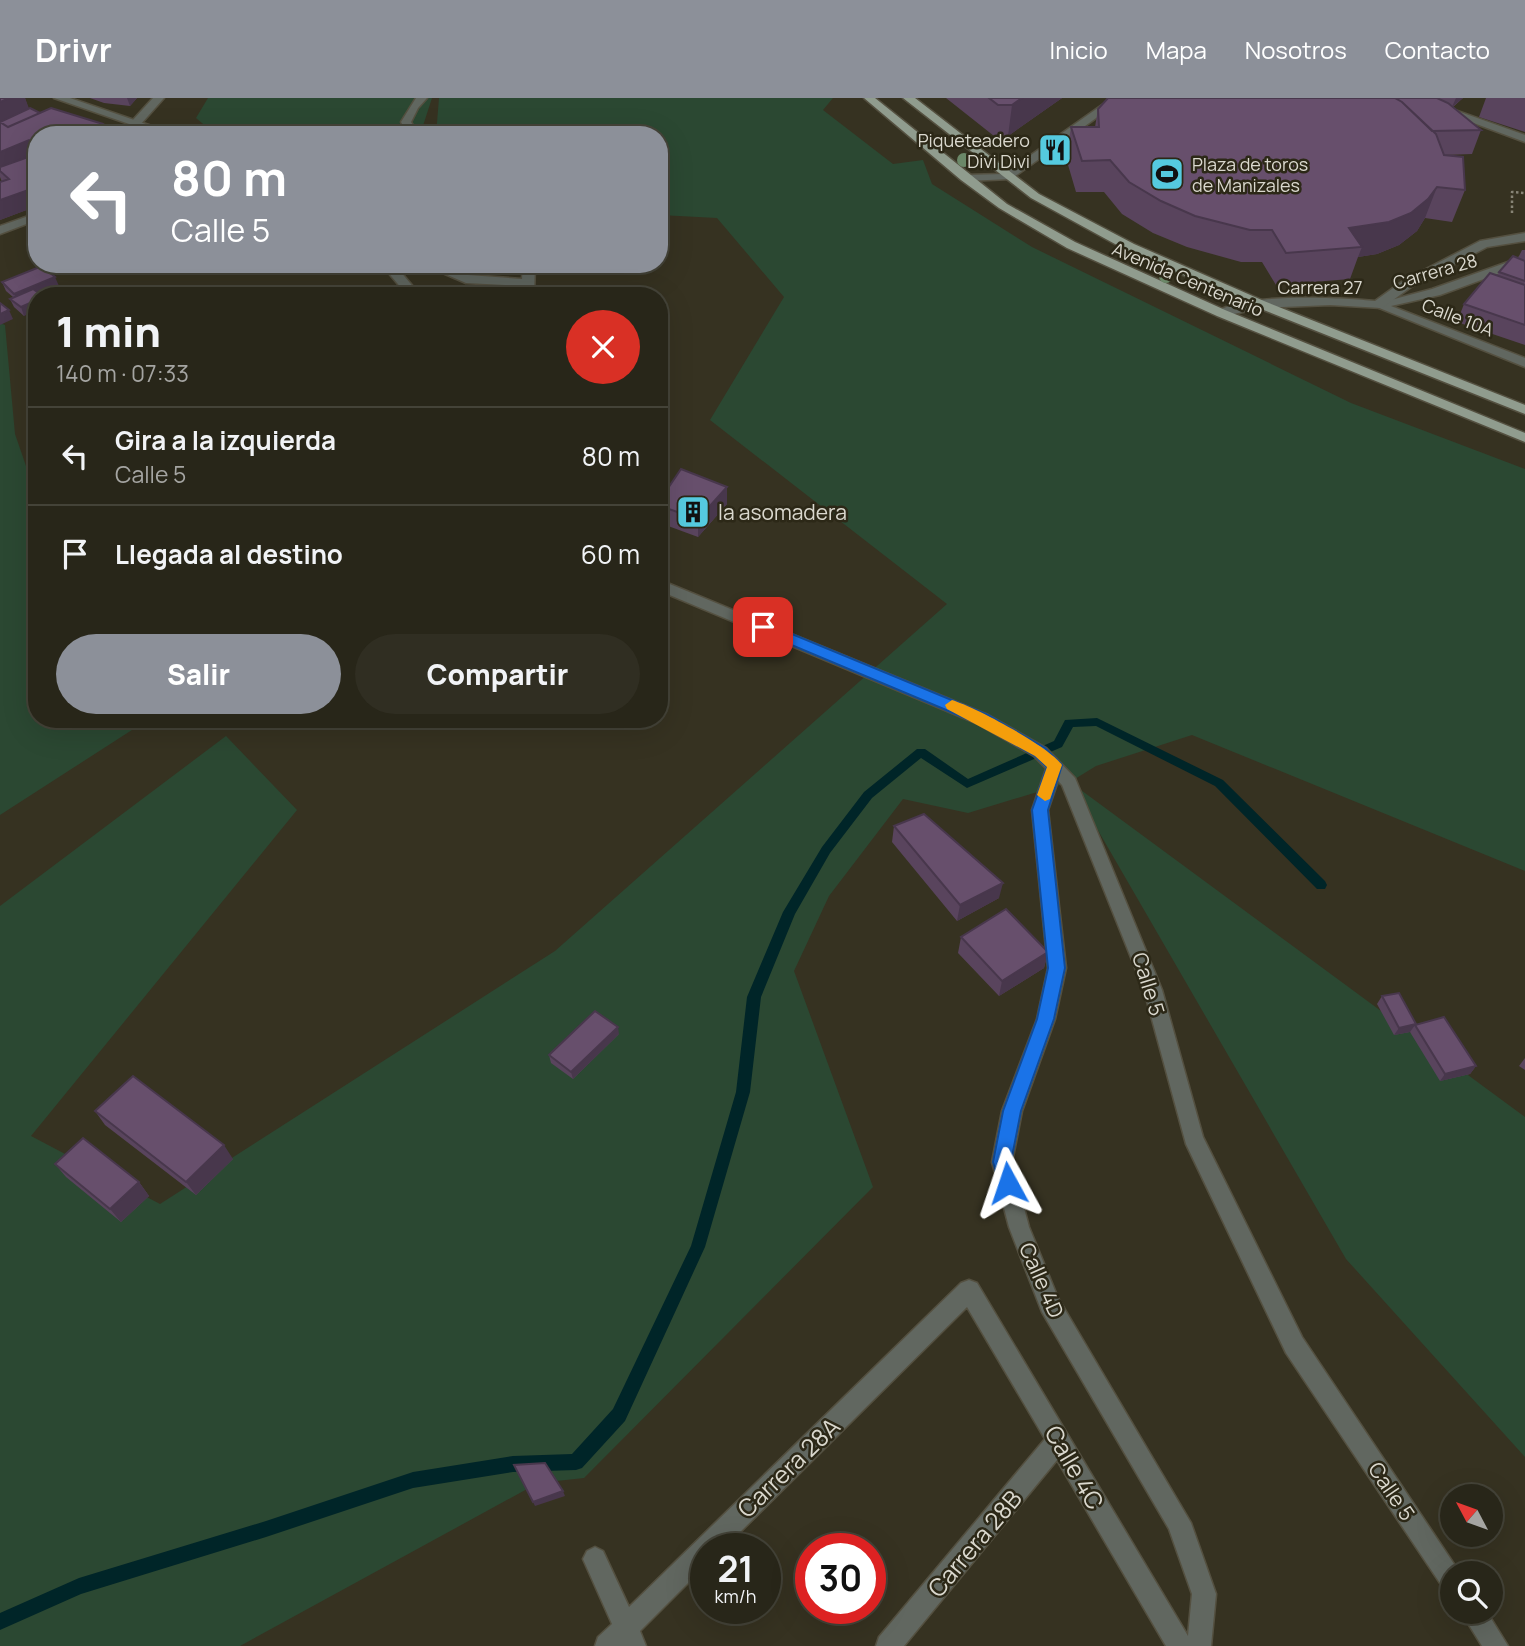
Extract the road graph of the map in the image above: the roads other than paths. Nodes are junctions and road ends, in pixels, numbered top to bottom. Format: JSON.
{"nodes":[{"id":1,"x":60,"y":98,"type":"edge"},
{"id":2,"x":159,"y":98,"type":"edge"},
{"id":3,"x":422,"y":98,"type":"edge"},
{"id":4,"x":869,"y":98,"type":"edge"},
{"id":5,"x":908,"y":98,"type":"edge"},
{"id":6,"x":1119,"y":98,"type":"edge"},
{"id":7,"x":1411,"y":98,"type":"edge"},
{"id":8,"x":136,"y":123,"type":"junction"},
{"id":9,"x":145,"y":126,"type":"edge"},
{"id":10,"x":408,"y":126,"type":"edge"},
{"id":11,"x":1525,"y":139,"type":"edge"},
{"id":12,"x":1007,"y":177,"type":"junction"},
{"id":13,"x":965,"y":178,"type":"junction"},
{"id":14,"x":28,"y":219,"type":"edge"},
{"id":15,"x":0,"y":230,"type":"edge"},
{"id":16,"x":1518,"y":237,"type":"edge"},
{"id":17,"x":1525,"y":260,"type":"edge"},
{"id":18,"x":395,"y":273,"type":"edge"},
{"id":19,"x":451,"y":273,"type":"edge"},
{"id":20,"x":407,"y":287,"type":"edge"},
{"id":21,"x":516,"y":287,"type":"edge"},
{"id":22,"x":1260,"y":304,"type":"junction"},
{"id":23,"x":1378,"y":305,"type":"junction"},
{"id":24,"x":1221,"y":313,"type":"junction"},
{"id":25,"x":1525,"y":363,"type":"edge"},
{"id":26,"x":1525,"y":410,"type":"edge"},
{"id":27,"x":1525,"y":438,"type":"edge"},
{"id":28,"x":668,"y":588,"type":"edge"},
{"id":29,"x":1055,"y":765,"type":"junction"},
{"id":30,"x":969,"y":1290,"type":"joint"},
{"id":31,"x":1059,"y":1440,"type":"junction"},
{"id":32,"x":595,"y":1559,"type":"dead end"},
{"id":33,"x":1440,"y":1563,"type":"edge"},
{"id":34,"x":1481,"y":1624,"type":"edge"},
{"id":35,"x":629,"y":1636,"type":"edge"},
{"id":36,"x":607,"y":1646,"type":"edge"},
{"id":37,"x":888,"y":1646,"type":"edge"},
{"id":38,"x":1180,"y":1646,"type":"edge"},
{"id":39,"x":1199,"y":1646,"type":"edge"},
{"id":40,"x":1496,"y":1646,"type":"edge"}],
"edges":[{"from":1,"to":8,"type":"street"},
{"from":2,"to":8,"type":"street"},
{"from":3,"to":10,"type":"street"},
{"from":4,"to":13,"type":"main road","name":"Avenida Centenario"},
{"from":5,"to":12,"type":"main road","name":"Avenida Centenario"},
{"from":6,"to":12,"type":"street"},
{"from":7,"to":11,"type":"street"},
{"from":8,"to":9,"type":"street"},
{"from":12,"to":13,"type":"street"},
{"from":12,"to":22,"type":"main road","name":"Avenida Centenario"},
{"from":13,"to":24,"type":"main road","name":"Avenida Centenario"},
{"from":14,"to":15,"type":"street"},
{"from":16,"to":23,"type":"street","name":"Carrera 28"},
{"from":17,"to":23,"type":"street","name":"Carrera 28"},
{"from":18,"to":20,"type":"street"},
{"from":19,"to":21,"type":"street"},
{"from":22,"to":23,"type":"street","name":"Carrera 27"},
{"from":22,"to":24,"type":"street","name":"Carrera 27"},
{"from":22,"to":26,"type":"main road","name":"Avenida Centenario"},
{"from":23,"to":25,"type":"street","name":"Calle 10A"},
{"from":24,"to":27,"type":"main road","name":"Avenida Centenario"},
{"from":28,"to":29,"type":"street","name":"Calle 5"},
{"from":29,"to":33,"type":"street","name":"Calle 5"},
{"from":29,"to":39,"type":"street","name":"Calle 4D"},
{"from":30,"to":31,"type":"street","name":"Calle 4C"},
{"from":30,"to":35,"type":"street","name":"Carrera 28A"},
{"from":31,"to":37,"type":"street","name":"Carrera 28B"},
{"from":31,"to":38,"type":"street","name":"Calle 4C"},
{"from":32,"to":35,"type":"street"},
{"from":34,"to":40,"type":"street"},
{"from":35,"to":36,"type":"street","name":"Carrera 28A"}]}
